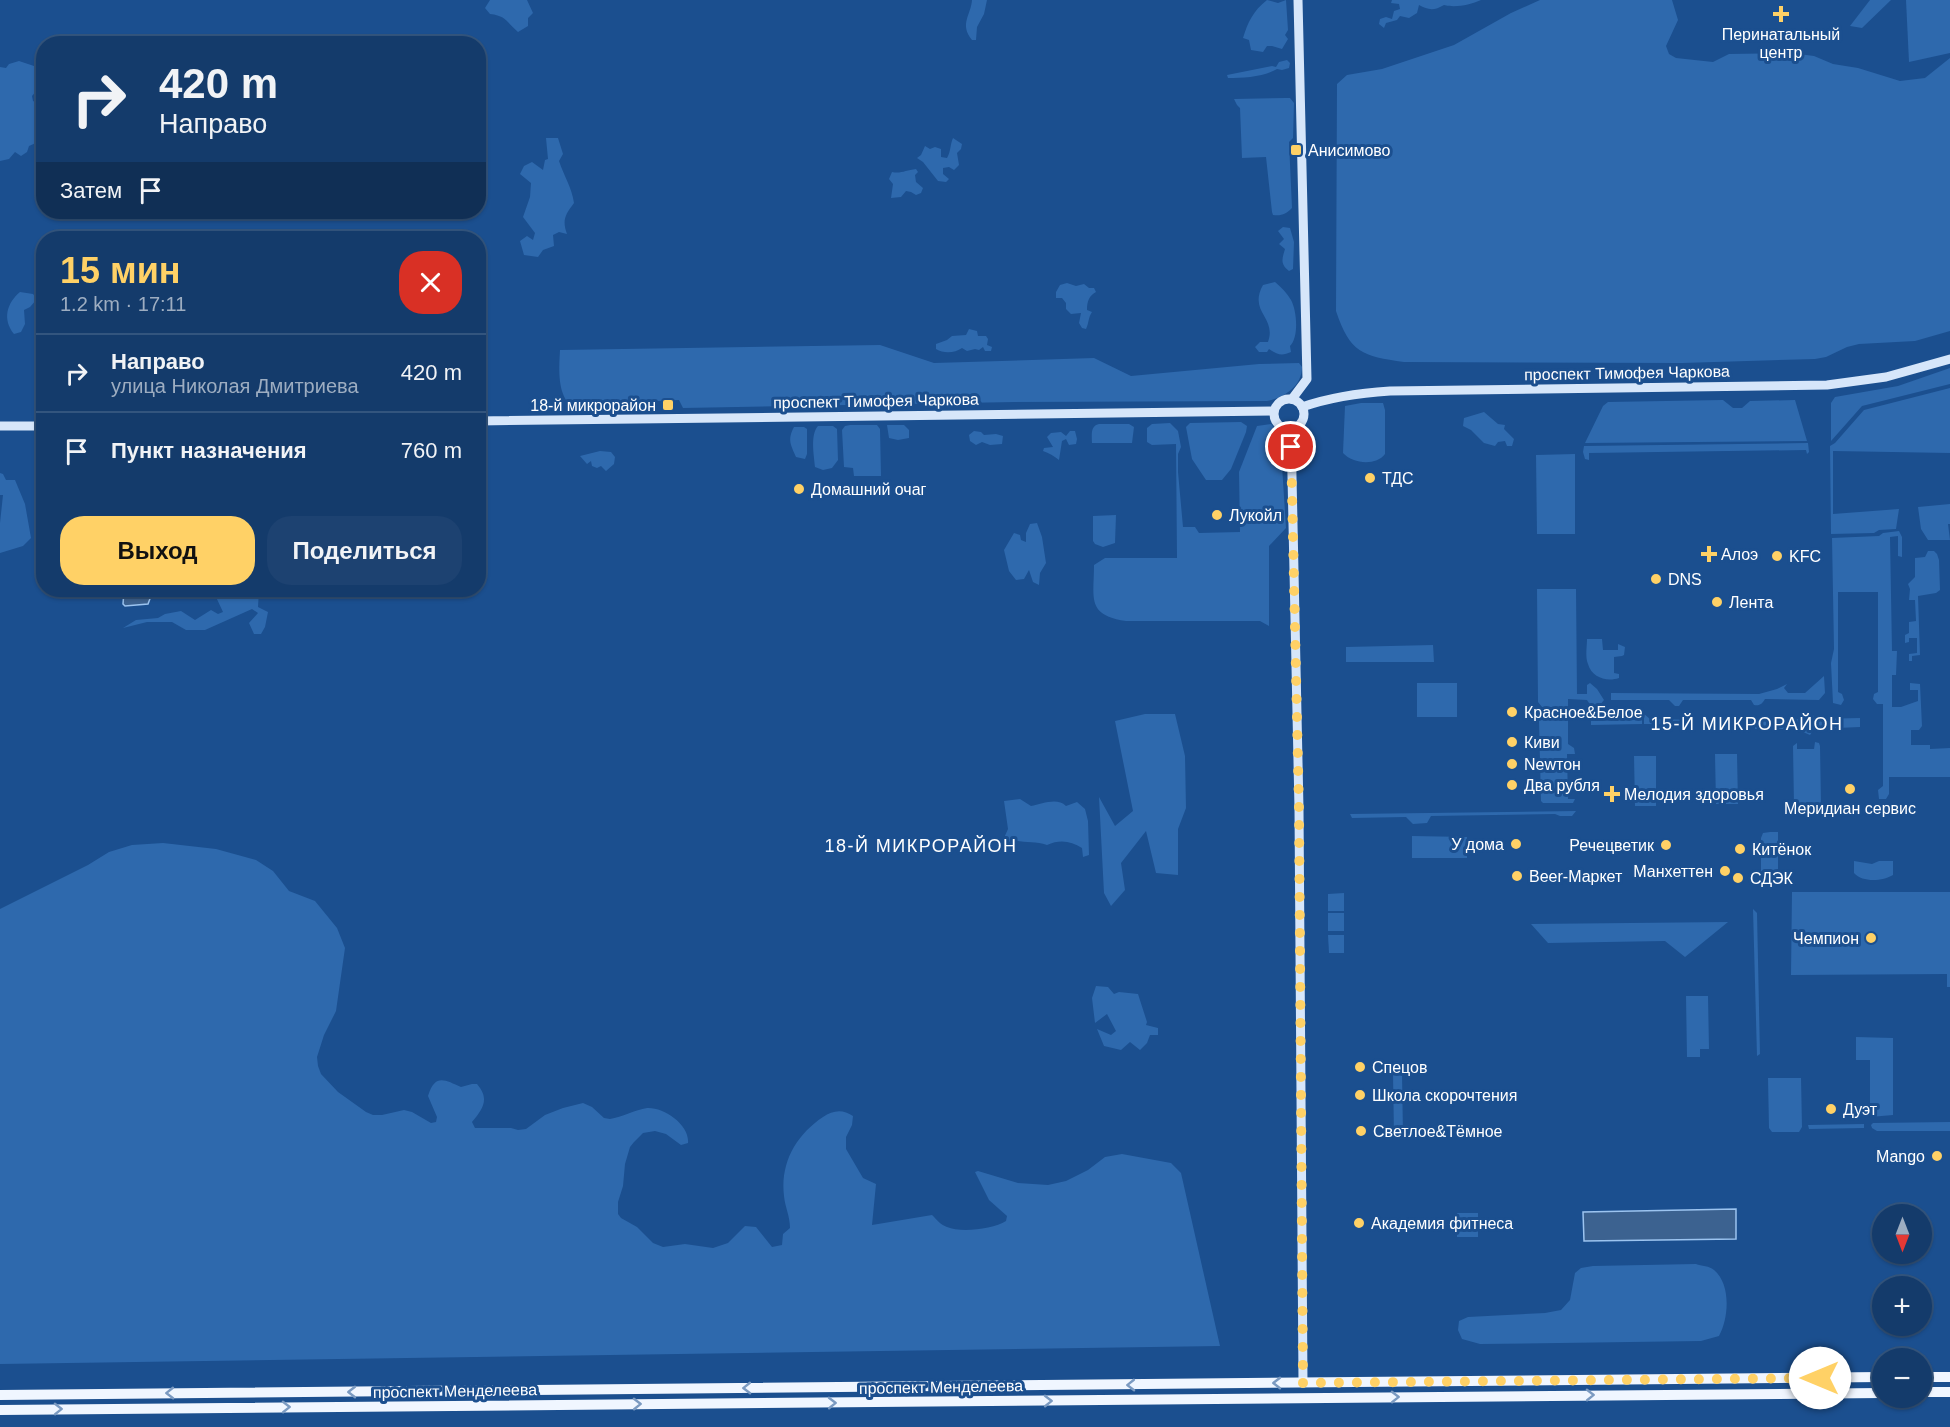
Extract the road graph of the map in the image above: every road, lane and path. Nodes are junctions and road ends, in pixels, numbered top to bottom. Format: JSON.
{"nodes":[{"id":1,"x":1298,"y":0,"type":"edge"},
{"id":2,"x":1948,"y":360,"type":"edge"},
{"id":3,"x":1292,"y":399,"type":"junction"},
{"id":4,"x":1302,"y":406,"type":"junction"},
{"id":5,"x":1273,"y":411,"type":"junction"},
{"id":6,"x":486,"y":421,"type":"edge"},
{"id":7,"x":0,"y":426,"type":"edge"},
{"id":8,"x":36,"y":426,"type":"edge"},
{"id":9,"x":1291,"y":429,"type":"junction"},
{"id":10,"x":1872,"y":1377,"type":"edge"},
{"id":11,"x":1932,"y":1377,"type":"edge"},
{"id":12,"x":1950,"y":1377,"type":"edge"},
{"id":13,"x":1303,"y":1383,"type":"junction"},
{"id":14,"x":578,"y":1390,"type":"junction"},
{"id":15,"x":1932,"y":1392,"type":"edge"},
{"id":16,"x":1950,"y":1392,"type":"edge"},
{"id":17,"x":1872,"y":1393,"type":"edge"},
{"id":18,"x":0,"y":1395,"type":"edge"},
{"id":19,"x":579,"y":1405,"type":"junction"},
{"id":20,"x":0,"y":1410,"type":"edge"}],
"edges":[{"from":1,"to":3,"type":"main road"},
{"from":2,"to":4,"type":"main road","name":"проспект Тимофея Чаркова"},
{"from":3,"to":4,"type":"main road"},
{"from":3,"to":5,"type":"main road"},
{"from":4,"to":9,"type":"main road"},
{"from":5,"to":6,"type":"main road","name":"проспект Тимофея Чаркова"},
{"from":5,"to":9,"type":"main road"},
{"from":7,"to":8,"type":"main road"},
{"from":9,"to":13,"type":"main road"},
{"from":10,"to":13,"type":"main road","name":"проспект Менделеева"},
{"from":11,"to":12,"type":"main road"},
{"from":13,"to":14,"type":"main road","name":"проспект Менделеева","one_way":true},
{"from":14,"to":18,"type":"main road","name":"проспект Менделеева","one_way":true},
{"from":14,"to":19,"type":"main road"},
{"from":15,"to":16,"type":"main road"},
{"from":19,"to":17,"type":"main road","name":"проспект Менделеева","one_way":true},
{"from":20,"to":19,"type":"main road","name":"проспект Менделеева","one_way":true}]}
